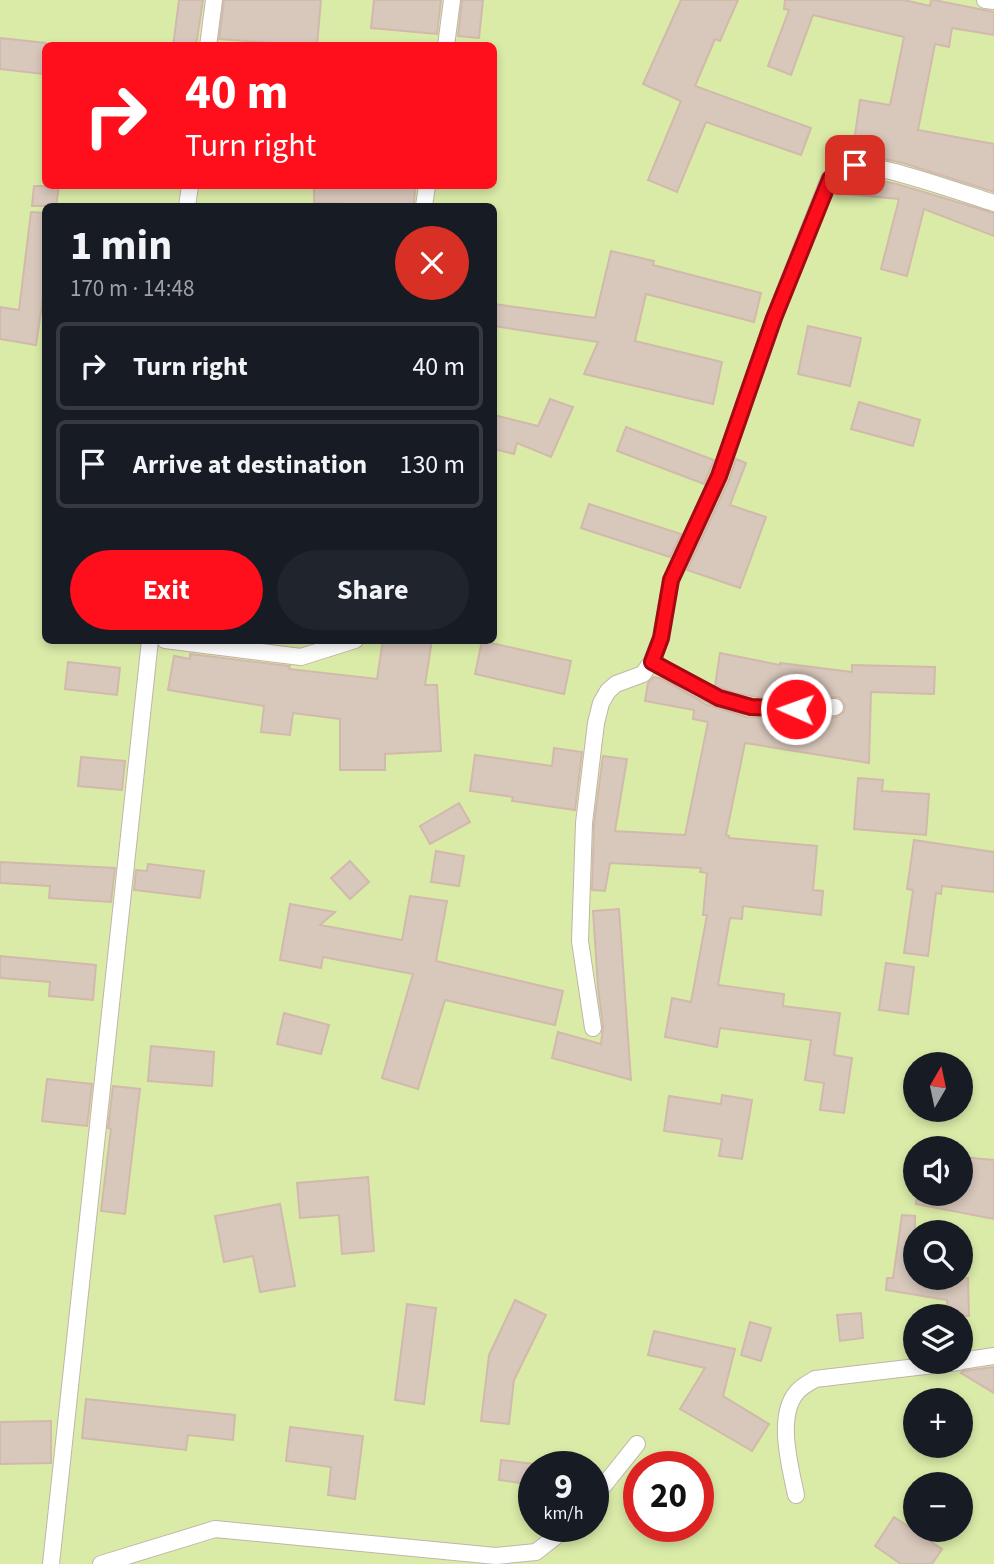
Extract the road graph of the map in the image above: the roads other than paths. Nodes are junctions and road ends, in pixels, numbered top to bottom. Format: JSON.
{"nodes":[{"id":1,"x":214,"y":0,"type":"edge"},
{"id":2,"x":452,"y":0,"type":"edge"},
{"id":3,"x":985,"y":0,"type":"edge"},
{"id":4,"x":994,"y":1,"type":"edge"},
{"id":5,"x":209,"y":42,"type":"edge"},
{"id":6,"x":447,"y":42,"type":"edge"},
{"id":7,"x":994,"y":203,"type":"edge"},
{"id":8,"x":150,"y":644,"type":"edge"},
{"id":9,"x":197,"y":644,"type":"edge"},
{"id":10,"x":342,"y":644,"type":"edge"},
{"id":11,"x":652,"y":662,"type":"junction"},
{"id":12,"x":835,"y":707,"type":"dead end"},
{"id":13,"x":593,"y":1028,"type":"dead end"},
{"id":14,"x":994,"y":1356,"type":"edge"},
{"id":15,"x":973,"y":1359,"type":"edge"},
{"id":16,"x":903,"y":1368,"type":"edge"},
{"id":17,"x":638,"y":1444,"type":"dead end"},
{"id":18,"x":609,"y":1479,"type":"edge"},
{"id":19,"x":796,"y":1495,"type":"dead end"},
{"id":20,"x":549,"y":1542,"type":"edge"},
{"id":21,"x":51,"y":1564,"type":"edge"},
{"id":22,"x":102,"y":1564,"type":"edge"}],
"edges":[{"from":1,"to":5,"type":"lane"},
{"from":2,"to":6,"type":"lane"},
{"from":3,"to":4,"type":"lane"},
{"from":7,"to":11,"type":"lane"},
{"from":8,"to":21,"type":"lane"},
{"from":9,"to":10,"type":"lane"},
{"from":11,"to":12,"type":"lane"},
{"from":11,"to":13,"type":"lane"},
{"from":14,"to":15,"type":"lane"},
{"from":16,"to":19,"type":"lane"},
{"from":17,"to":18,"type":"lane"},
{"from":20,"to":22,"type":"lane"}]}
